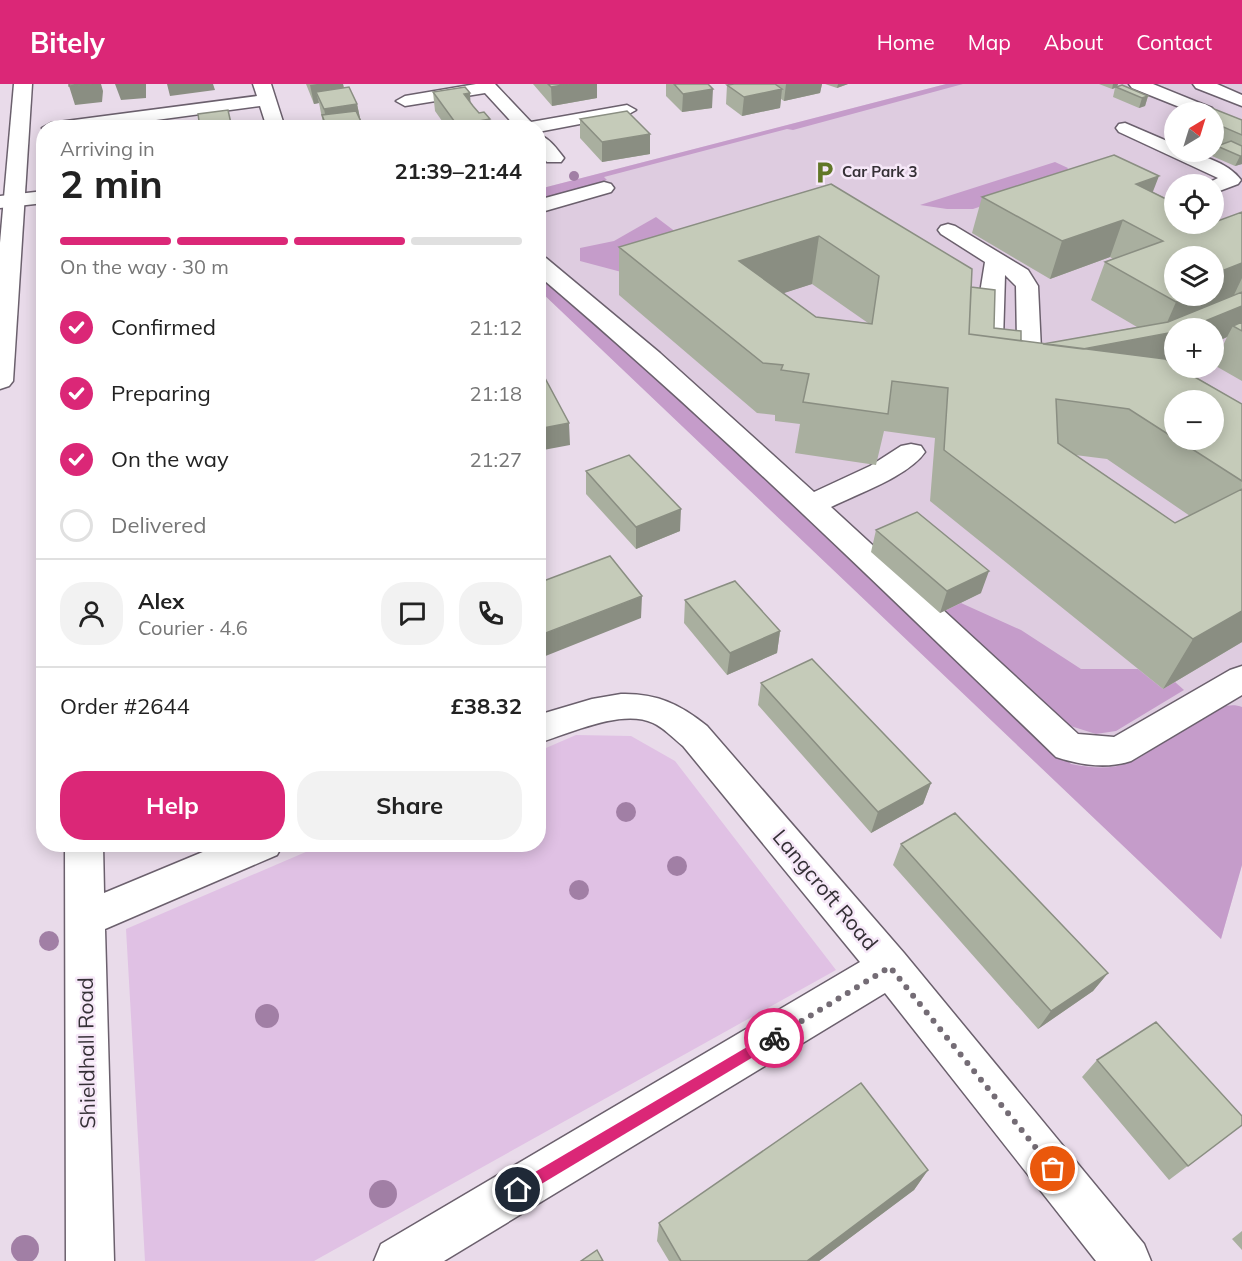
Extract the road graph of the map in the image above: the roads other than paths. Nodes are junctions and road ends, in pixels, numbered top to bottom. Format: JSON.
{"nodes":[{"id":1,"x":23,"y":84,"type":"edge"},
{"id":2,"x":1138,"y":84,"type":"edge"},
{"id":3,"x":1202,"y":84,"type":"edge"},
{"id":4,"x":487,"y":85,"type":"edge"},
{"id":5,"x":265,"y":92,"type":"edge"},
{"id":6,"x":405,"y":101,"type":"dead end"},
{"id":7,"x":1242,"y":101,"type":"edge"},
{"id":8,"x":1180,"y":102,"type":"edge"},
{"id":9,"x":627,"y":110,"type":"edge"},
{"id":10,"x":99,"y":120,"type":"edge"},
{"id":11,"x":274,"y":120,"type":"edge"},
{"id":12,"x":520,"y":120,"type":"edge"},
{"id":13,"x":546,"y":125,"type":"edge"},
{"id":14,"x":1125,"y":128,"type":"dead end"},
{"id":15,"x":36,"y":129,"type":"edge"},
{"id":16,"x":18,"y":132,"type":"junction"},
{"id":17,"x":1164,"y":146,"type":"edge"},
{"id":18,"x":546,"y":149,"type":"edge"},
{"id":19,"x":554,"y":158,"type":"dead end"},
{"id":20,"x":1196,"y":162,"type":"edge"},
{"id":21,"x":1228,"y":179,"type":"edge"},
{"id":22,"x":604,"y":188,"type":"dead end"},
{"id":23,"x":36,"y":198,"type":"edge"},
{"id":24,"x":6,"y":201,"type":"edge"},
{"id":25,"x":546,"y":205,"type":"edge"},
{"id":26,"x":948,"y":230,"type":"dead end"},
{"id":27,"x":996,"y":261,"type":"dead end"},
{"id":28,"x":546,"y":269,"type":"edge"},
{"id":29,"x":0,"y":381,"type":"edge"},
{"id":30,"x":911,"y":453,"type":"dead end"},
{"id":31,"x":811,"y":505,"type":"junction"},
{"id":32,"x":1242,"y":679,"type":"edge"},
{"id":33,"x":546,"y":727,"type":"edge"},
{"id":34,"x":84,"y":852,"type":"edge"},
{"id":35,"x":245,"y":852,"type":"edge"},
{"id":36,"x":85,"y":919,"type":"junction"},
{"id":37,"x":890,"y":967,"type":"junction"},
{"id":38,"x":90,"y":1261,"type":"edge"},
{"id":39,"x":398,"y":1261,"type":"edge"},
{"id":40,"x":1126,"y":1261,"type":"edge"}],
"edges":[{"from":1,"to":16,"type":"street"},
{"from":2,"to":8,"type":"street"},
{"from":3,"to":7,"type":"street"},
{"from":4,"to":6,"type":"street"},
{"from":4,"to":12,"type":"street"},
{"from":5,"to":10,"type":"street"},
{"from":5,"to":11,"type":"street"},
{"from":9,"to":13,"type":"street"},
{"from":14,"to":17,"type":"street"},
{"from":15,"to":16,"type":"street"},
{"from":16,"to":24,"type":"street"},
{"from":18,"to":19,"type":"street"},
{"from":20,"to":21,"type":"street"},
{"from":22,"to":25,"type":"street"},
{"from":23,"to":24,"type":"street"},
{"from":24,"to":29,"type":"street"},
{"from":26,"to":27,"type":"street"},
{"from":28,"to":31,"type":"street"},
{"from":30,"to":31,"type":"street"},
{"from":31,"to":32,"type":"street"},
{"from":33,"to":37,"type":"street","name":"Langcroft Road"},
{"from":34,"to":36,"type":"street","name":"Shieldhall Road"},
{"from":35,"to":36,"type":"street"},
{"from":36,"to":38,"type":"street","name":"Shieldhall Road"},
{"from":37,"to":39,"type":"street"},
{"from":37,"to":40,"type":"street","name":"Langcroft Road"}]}
